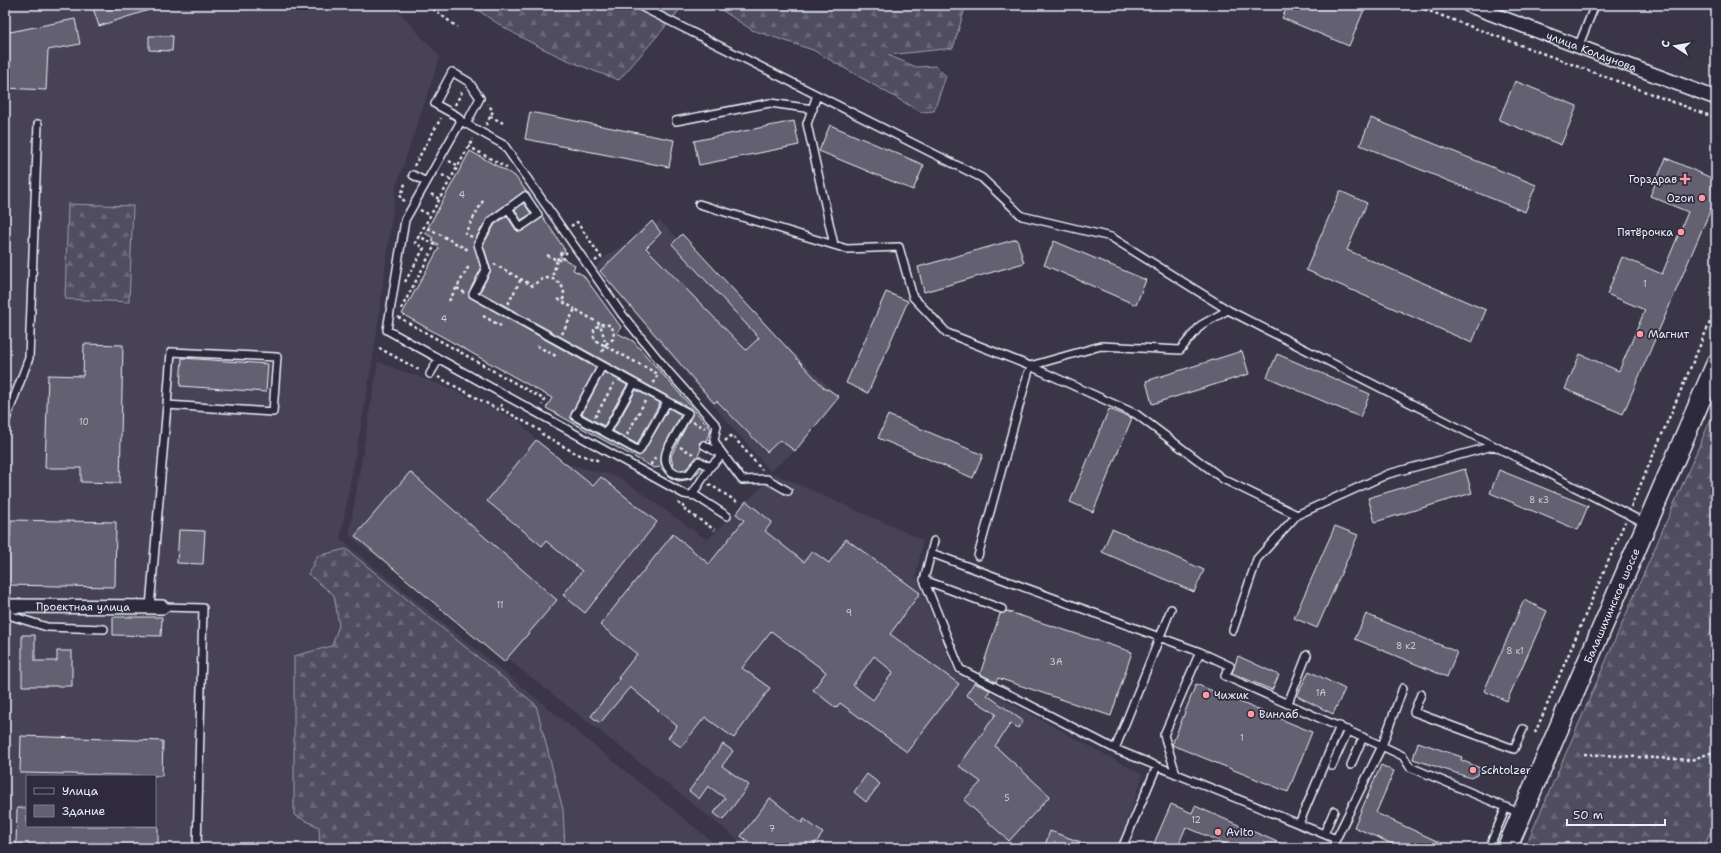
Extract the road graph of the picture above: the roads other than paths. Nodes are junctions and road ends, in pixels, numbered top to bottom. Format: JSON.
{"nodes":[{"id":1,"x":1468,"y":5,"type":"edge"},
{"id":2,"x":1595,"y":5,"type":"edge"},
{"id":3,"x":642,"y":7,"type":"dead end"},
{"id":4,"x":1578,"y":46,"type":"junction"},
{"id":5,"x":817,"y":95,"type":"junction"},
{"id":6,"x":1716,"y":98,"type":"edge"},
{"id":7,"x":813,"y":109,"type":"junction"},
{"id":8,"x":676,"y":121,"type":"dead end"},
{"id":9,"x":461,"y":123,"type":"junction"},
{"id":10,"x":38,"y":124,"type":"dead end"},
{"id":11,"x":413,"y":172,"type":"road end"},
{"id":12,"x":426,"y":182,"type":"junction"},
{"id":13,"x":699,"y":204,"type":"dead end"},
{"id":14,"x":508,"y":208,"type":"junction"},
{"id":15,"x":834,"y":245,"type":"junction"},
{"id":16,"x":1228,"y":310,"type":"junction"},
{"id":17,"x":439,"y":359,"type":"junction"},
{"id":18,"x":599,"y":364,"type":"junction"},
{"id":19,"x":1716,"y":364,"type":"edge"},
{"id":20,"x":1030,"y":366,"type":"junction"},
{"id":21,"x":430,"y":374,"type":"dead end"},
{"id":22,"x":634,"y":383,"type":"junction"},
{"id":23,"x":667,"y":402,"type":"junction"},
{"id":24,"x":167,"y":405,"type":"junction"},
{"id":25,"x":5,"y":422,"type":"edge"},
{"id":26,"x":606,"y":433,"type":"junction"},
{"id":27,"x":1493,"y":446,"type":"junction"},
{"id":28,"x":701,"y":447,"type":"road end"},
{"id":29,"x":722,"y":455,"type":"junction"},
{"id":30,"x":710,"y":467,"type":"junction"},
{"id":31,"x":788,"y":491,"type":"dead end"},
{"id":32,"x":690,"y":498,"type":"junction"},
{"id":33,"x":1296,"y":515,"type":"junction"},
{"id":34,"x":727,"y":516,"type":"dead end"},
{"id":35,"x":1647,"y":524,"type":"junction"},
{"id":36,"x":934,"y":541,"type":"dead end"},
{"id":37,"x":931,"y":553,"type":"junction"},
{"id":38,"x":978,"y":556,"type":"dead end"},
{"id":39,"x":924,"y":580,"type":"junction"},
{"id":40,"x":5,"y":606,"type":"edge"},
{"id":41,"x":156,"y":607,"type":"junction"},
{"id":42,"x":1002,"y":609,"type":"dead end"},
{"id":43,"x":1172,"y":609,"type":"dead end"},
{"id":44,"x":5,"y":614,"type":"edge"},
{"id":45,"x":104,"y":629,"type":"dead end"},
{"id":46,"x":1233,"y":630,"type":"dead end"},
{"id":47,"x":1160,"y":637,"type":"junction"},
{"id":48,"x":1200,"y":652,"type":"junction"},
{"id":49,"x":1307,"y":656,"type":"dead end"},
{"id":50,"x":1403,"y":688,"type":"dead end"},
{"id":51,"x":1421,"y":694,"type":"dead end"},
{"id":52,"x":1288,"y":703,"type":"junction"},
{"id":53,"x":1340,"y":726,"type":"junction"},
{"id":54,"x":1523,"y":729,"type":"dead end"},
{"id":55,"x":1348,"y":730,"type":"junction"},
{"id":56,"x":1363,"y":737,"type":"junction"},
{"id":57,"x":1382,"y":746,"type":"junction"},
{"id":58,"x":1115,"y":749,"type":"junction"},
{"id":59,"x":1351,"y":765,"type":"dead end"},
{"id":60,"x":1156,"y":766,"type":"junction"},
{"id":61,"x":1332,"y":766,"type":"dead end"},
{"id":62,"x":1176,"y":774,"type":"junction"},
{"id":63,"x":1334,"y":811,"type":"dead end"},
{"id":64,"x":1514,"y":811,"type":"junction"},
{"id":65,"x":1299,"y":824,"type":"junction"},
{"id":66,"x":1324,"y":834,"type":"junction"},
{"id":67,"x":1336,"y":839,"type":"junction"},
{"id":68,"x":197,"y":848,"type":"edge"},
{"id":69,"x":1122,"y":848,"type":"edge"},
{"id":70,"x":1332,"y":848,"type":"edge"},
{"id":71,"x":1489,"y":848,"type":"edge"},
{"id":72,"x":1507,"y":848,"type":"edge"}],
"edges":[{"from":1,"to":4,"type":"street","name":"улица Колдунова"},
{"from":2,"to":4,"type":"lane"},
{"from":3,"to":5,"type":"lane"},
{"from":4,"to":6,"type":"street","name":"улица Колдунова"},
{"from":5,"to":7,"type":"lane"},
{"from":5,"to":16,"type":"lane"},
{"from":7,"to":8,"type":"lane"},
{"from":7,"to":15,"type":"lane"},
{"from":9,"to":9,"type":"lane"},
{"from":9,"to":12,"type":"lane"},
{"from":9,"to":29,"type":"lane"},
{"from":10,"to":25,"type":"lane"},
{"from":11,"to":12,"type":"lane"},
{"from":12,"to":17,"type":"lane"},
{"from":13,"to":15,"type":"lane"},
{"from":14,"to":14,"type":"lane"},
{"from":14,"to":18,"type":"lane"},
{"from":15,"to":20,"type":"lane"},
{"from":16,"to":20,"type":"lane"},
{"from":16,"to":27,"type":"lane"},
{"from":17,"to":21,"type":"lane"},
{"from":17,"to":32,"type":"lane"},
{"from":18,"to":22,"type":"lane"},
{"from":18,"to":26,"type":"lane"},
{"from":19,"to":35,"type":"main road","name":"Балашихинское шоссе"},
{"from":20,"to":33,"type":"lane"},
{"from":20,"to":38,"type":"lane"},
{"from":22,"to":23,"type":"lane"},
{"from":22,"to":26,"type":"lane"},
{"from":23,"to":26,"type":"lane"},
{"from":23,"to":30,"type":"lane"},
{"from":24,"to":24,"type":"lane"},
{"from":24,"to":41,"type":"lane"},
{"from":27,"to":33,"type":"lane"},
{"from":27,"to":35,"type":"lane"},
{"from":28,"to":29,"type":"lane"},
{"from":29,"to":30,"type":"lane"},
{"from":29,"to":31,"type":"lane"},
{"from":30,"to":32,"type":"lane"},
{"from":32,"to":34,"type":"lane"},
{"from":33,"to":46,"type":"lane"},
{"from":35,"to":64,"type":"main road","name":"Балашихинское шоссе"},
{"from":36,"to":37,"type":"lane"},
{"from":37,"to":39,"type":"lane"},
{"from":37,"to":47,"type":"lane"},
{"from":39,"to":42,"type":"lane"},
{"from":39,"to":58,"type":"lane"},
{"from":40,"to":41,"type":"street","name":"Проектная улица"},
{"from":41,"to":68,"type":"lane"},
{"from":43,"to":47,"type":"lane"},
{"from":44,"to":45,"type":"lane"},
{"from":47,"to":48,"type":"lane"},
{"from":47,"to":58,"type":"lane"},
{"from":48,"to":52,"type":"lane"},
{"from":48,"to":62,"type":"lane"},
{"from":49,"to":52,"type":"lane"},
{"from":50,"to":57,"type":"lane"},
{"from":51,"to":54,"type":"lane"},
{"from":52,"to":53,"type":"lane"},
{"from":53,"to":55,"type":"lane"},
{"from":53,"to":65,"type":"lane"},
{"from":55,"to":56,"type":"lane"},
{"from":55,"to":61,"type":"lane"},
{"from":56,"to":57,"type":"lane"},
{"from":56,"to":59,"type":"lane"},
{"from":57,"to":64,"type":"lane"},
{"from":57,"to":67,"type":"lane"},
{"from":58,"to":60,"type":"lane"},
{"from":60,"to":62,"type":"lane"},
{"from":60,"to":69,"type":"lane"},
{"from":62,"to":65,"type":"lane"},
{"from":63,"to":66,"type":"lane"},
{"from":64,"to":71,"type":"lane"},
{"from":64,"to":72,"type":"main road","name":"Балашихинское шоссе"},
{"from":65,"to":66,"type":"lane"},
{"from":66,"to":67,"type":"lane"},
{"from":67,"to":70,"type":"lane"}]}
